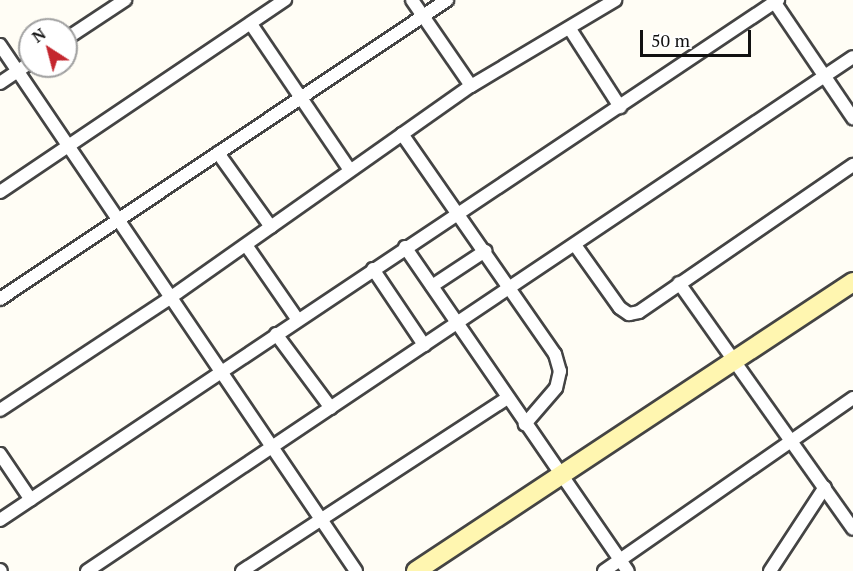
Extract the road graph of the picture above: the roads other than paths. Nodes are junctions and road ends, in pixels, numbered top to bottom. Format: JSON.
{"nodes":[{"id":1,"x":125,"y":0,"type":"edge"},
{"id":2,"x":285,"y":0,"type":"edge"},
{"id":3,"x":412,"y":0,"type":"edge"},
{"id":4,"x":447,"y":0,"type":"edge"},
{"id":5,"x":615,"y":0,"type":"edge"},
{"id":6,"x":775,"y":1,"type":"edge"},
{"id":7,"x":423,"y":16,"type":"junction"},
{"id":8,"x":252,"y":24,"type":"junction"},
{"id":9,"x":570,"y":29,"type":"junction"},
{"id":10,"x":78,"y":31,"type":"edge"},
{"id":11,"x":0,"y":45,"type":"edge"},
{"id":12,"x":853,"y":57,"type":"edge"},
{"id":13,"x":18,"y":71,"type":"joint"},
{"id":14,"x":824,"y":76,"type":"junction"},
{"id":15,"x":23,"y":78,"type":"edge"},
{"id":16,"x":0,"y":83,"type":"edge"},
{"id":17,"x":471,"y":86,"type":"junction"},
{"id":18,"x":301,"y":96,"type":"junction"},
{"id":19,"x":620,"y":107,"type":"junction"},
{"id":20,"x":853,"y":118,"type":"edge"},
{"id":21,"x":402,"y":134,"type":"junction"},
{"id":22,"x":69,"y":146,"type":"junction"},
{"id":23,"x":218,"y":153,"type":"junction"},
{"id":24,"x":853,"y":165,"type":"edge"},
{"id":25,"x":349,"y":169,"type":"junction"},
{"id":26,"x":0,"y":192,"type":"edge"},
{"id":27,"x":459,"y":213,"type":"junction"},
{"id":28,"x":119,"y":218,"type":"junction"},
{"id":29,"x":271,"y":227,"type":"junction"},
{"id":30,"x":246,"y":245,"type":"junction"},
{"id":31,"x":574,"y":245,"type":"junction"},
{"id":32,"x":405,"y":247,"type":"junction"},
{"id":33,"x":485,"y":251,"type":"junction"},
{"id":34,"x":373,"y":269,"type":"junction"},
{"id":35,"x":853,"y":282,"type":"edge"},
{"id":36,"x":679,"y":283,"type":"junction"},
{"id":37,"x":432,"y":286,"type":"junction"},
{"id":38,"x":511,"y":287,"type":"junction"},
{"id":39,"x":170,"y":298,"type":"junction"},
{"id":40,"x":0,"y":299,"type":"edge"},
{"id":41,"x":298,"y":320,"type":"junction"},
{"id":42,"x":457,"y":322,"type":"junction"},
{"id":43,"x":276,"y":334,"type":"junction"},
{"id":44,"x":424,"y":345,"type":"junction"},
{"id":45,"x":736,"y":361,"type":"junction"},
{"id":46,"x":221,"y":373,"type":"junction"},
{"id":47,"x":507,"y":398,"type":"junction"},
{"id":48,"x":853,"y":398,"type":"edge"},
{"id":49,"x":332,"y":408,"type":"junction"},
{"id":50,"x":0,"y":410,"type":"edge"},
{"id":51,"x":525,"y":424,"type":"junction"},
{"id":52,"x":789,"y":439,"type":"junction"},
{"id":53,"x":271,"y":449,"type":"junction"},
{"id":54,"x":0,"y":454,"type":"edge"},
{"id":55,"x":560,"y":474,"type":"junction"},
{"id":56,"x":825,"y":487,"type":"junction"},
{"id":57,"x":31,"y":500,"type":"junction"},
{"id":58,"x":0,"y":520,"type":"edge"},
{"id":59,"x":322,"y":522,"type":"junction"},
{"id":60,"x":853,"y":530,"type":"edge"},
{"id":61,"x":620,"y":560,"type":"junction"},
{"id":62,"x":771,"y":570,"type":"edge"},
{"id":63,"x":87,"y":571,"type":"edge"},
{"id":64,"x":243,"y":571,"type":"edge"},
{"id":65,"x":357,"y":571,"type":"edge"},
{"id":66,"x":416,"y":571,"type":"edge"},
{"id":67,"x":604,"y":571,"type":"edge"},
{"id":68,"x":628,"y":571,"type":"edge"}],
"edges":[{"from":1,"to":10,"type":"street"},
{"from":2,"to":8,"type":"street"},
{"from":3,"to":7,"type":"street"},
{"from":4,"to":7,"type":"street"},
{"from":5,"to":9,"type":"street"},
{"from":6,"to":14,"type":"street"},
{"from":6,"to":19,"type":"street"},
{"from":7,"to":17,"type":"street"},
{"from":7,"to":18,"type":"street"},
{"from":8,"to":18,"type":"street"},
{"from":8,"to":22,"type":"street"},
{"from":9,"to":17,"type":"street"},
{"from":9,"to":19,"type":"street"},
{"from":11,"to":13,"type":"street"},
{"from":12,"to":14,"type":"street"},
{"from":13,"to":16,"type":"street"},
{"from":14,"to":20,"type":"street"},
{"from":14,"to":31,"type":"street"},
{"from":15,"to":22,"type":"street"},
{"from":17,"to":21,"type":"street"},
{"from":18,"to":23,"type":"street"},
{"from":18,"to":25,"type":"street"},
{"from":19,"to":27,"type":"street"},
{"from":21,"to":25,"type":"street"},
{"from":21,"to":27,"type":"street"},
{"from":22,"to":26,"type":"street"},
{"from":22,"to":28,"type":"street"},
{"from":23,"to":28,"type":"street"},
{"from":23,"to":29,"type":"street"},
{"from":24,"to":36,"type":"street"},
{"from":25,"to":29,"type":"street"},
{"from":27,"to":32,"type":"street"},
{"from":27,"to":33,"type":"street"},
{"from":28,"to":39,"type":"street"},
{"from":28,"to":40,"type":"street"},
{"from":29,"to":30,"type":"street"},
{"from":30,"to":39,"type":"street"},
{"from":30,"to":41,"type":"street"},
{"from":31,"to":36,"type":"street"},
{"from":31,"to":38,"type":"street"},
{"from":32,"to":34,"type":"street"},
{"from":32,"to":37,"type":"street"},
{"from":33,"to":37,"type":"street"},
{"from":33,"to":38,"type":"street"},
{"from":34,"to":41,"type":"street"},
{"from":34,"to":44,"type":"street"},
{"from":35,"to":45,"type":"street"},
{"from":36,"to":45,"type":"street"},
{"from":37,"to":42,"type":"street"},
{"from":38,"to":42,"type":"street"},
{"from":38,"to":51,"type":"street"},
{"from":39,"to":46,"type":"street"},
{"from":39,"to":50,"type":"street"},
{"from":41,"to":43,"type":"street"},
{"from":42,"to":44,"type":"street"},
{"from":42,"to":47,"type":"street"},
{"from":43,"to":46,"type":"street"},
{"from":43,"to":49,"type":"street"},
{"from":44,"to":49,"type":"street"},
{"from":45,"to":52,"type":"street"},
{"from":45,"to":55,"type":"street"},
{"from":46,"to":53,"type":"street"},
{"from":46,"to":57,"type":"street"},
{"from":47,"to":51,"type":"street"},
{"from":47,"to":59,"type":"street"},
{"from":48,"to":52,"type":"street"},
{"from":49,"to":53,"type":"street"},
{"from":51,"to":55,"type":"street"},
{"from":52,"to":56,"type":"street"},
{"from":52,"to":61,"type":"street"},
{"from":53,"to":59,"type":"street"},
{"from":53,"to":63,"type":"street"},
{"from":54,"to":57,"type":"street"},
{"from":55,"to":61,"type":"street"},
{"from":55,"to":66,"type":"street"},
{"from":56,"to":60,"type":"street"},
{"from":56,"to":62,"type":"street"},
{"from":57,"to":58,"type":"street"},
{"from":59,"to":64,"type":"street"},
{"from":59,"to":65,"type":"street"},
{"from":61,"to":67,"type":"street"},
{"from":61,"to":68,"type":"street"}]}
